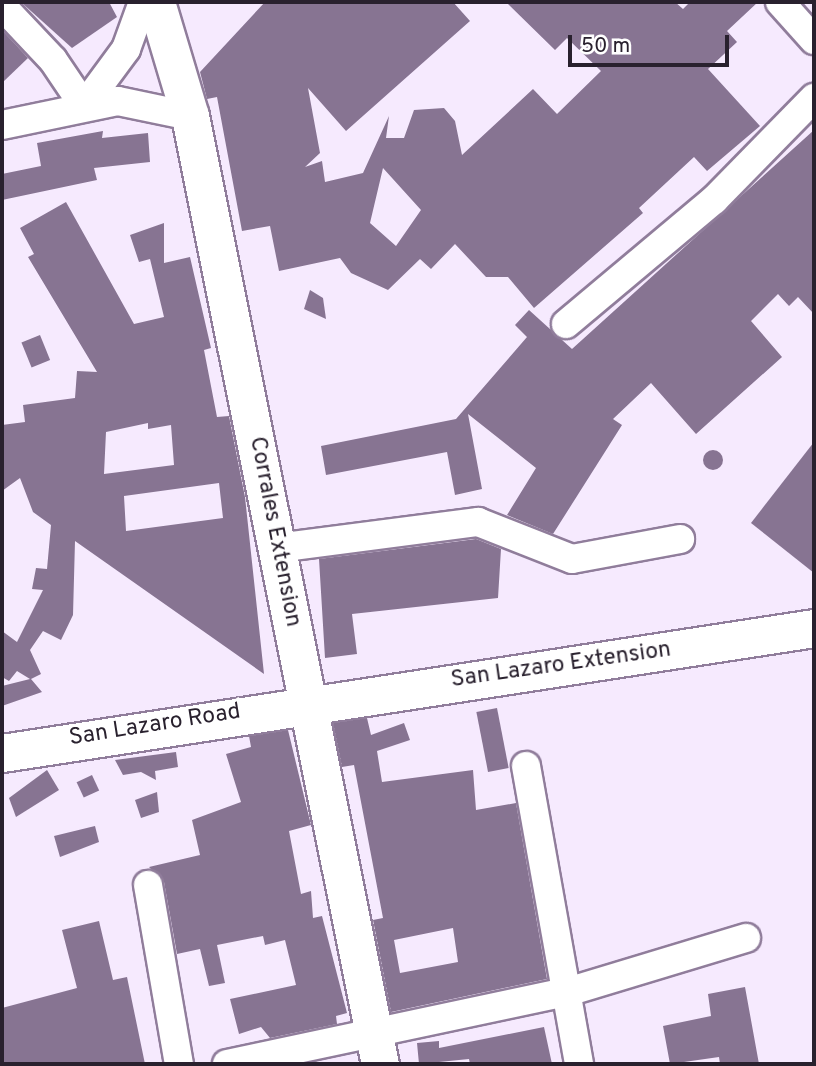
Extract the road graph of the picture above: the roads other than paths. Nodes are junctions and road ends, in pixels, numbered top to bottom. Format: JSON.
{"nodes":[{"id":1,"x":143,"y":2,"type":"edge"},
{"id":2,"x":156,"y":2,"type":"edge"},
{"id":3,"x":780,"y":2,"type":"edge"},
{"id":4,"x":2,"y":6,"type":"edge"},
{"id":5,"x":814,"y":40,"type":"edge"},
{"id":6,"x":814,"y":98,"type":"edge"},
{"id":7,"x":83,"y":106,"type":"junction"},
{"id":8,"x":190,"y":116,"type":"junction"},
{"id":9,"x":2,"y":125,"type":"edge"},
{"id":10,"x":566,"y":324,"type":"dead end"},
{"id":11,"x":680,"y":540,"type":"dead end"},
{"id":12,"x":277,"y":548,"type":"junction"},
{"id":13,"x":814,"y":628,"type":"edge"},
{"id":14,"x":308,"y":702,"type":"junction"},
{"id":15,"x":2,"y":753,"type":"edge"},
{"id":16,"x":526,"y":766,"type":"dead end"},
{"id":17,"x":148,"y":885,"type":"dead end"},
{"id":18,"x":747,"y":938,"type":"dead end"},
{"id":19,"x":567,"y":992,"type":"junction"},
{"id":20,"x":377,"y":1048,"type":"edge"},
{"id":21,"x":179,"y":1064,"type":"edge"},
{"id":22,"x":227,"y":1064,"type":"edge"},
{"id":23,"x":579,"y":1064,"type":"edge"}],
"edges":[{"from":1,"to":7,"type":"street"},
{"from":2,"to":8,"type":"main road","name":"Corrales Extension"},
{"from":3,"to":5,"type":"street"},
{"from":4,"to":7,"type":"street"},
{"from":6,"to":10,"type":"street"},
{"from":7,"to":8,"type":"street"},
{"from":7,"to":9,"type":"street"},
{"from":8,"to":12,"type":"main road","name":"Corrales Extension"},
{"from":11,"to":12,"type":"street"},
{"from":12,"to":14,"type":"main road","name":"Corrales Extension"},
{"from":13,"to":14,"type":"main road","name":"San Lazaro Extension"},
{"from":14,"to":15,"type":"main road","name":"San Lazaro Road"},
{"from":14,"to":20,"type":"main road","name":"Corrales Extension"},
{"from":16,"to":19,"type":"street"},
{"from":17,"to":21,"type":"street"},
{"from":18,"to":19,"type":"street"},
{"from":19,"to":20,"type":"street"},
{"from":19,"to":23,"type":"street"},
{"from":20,"to":22,"type":"street"}]}
